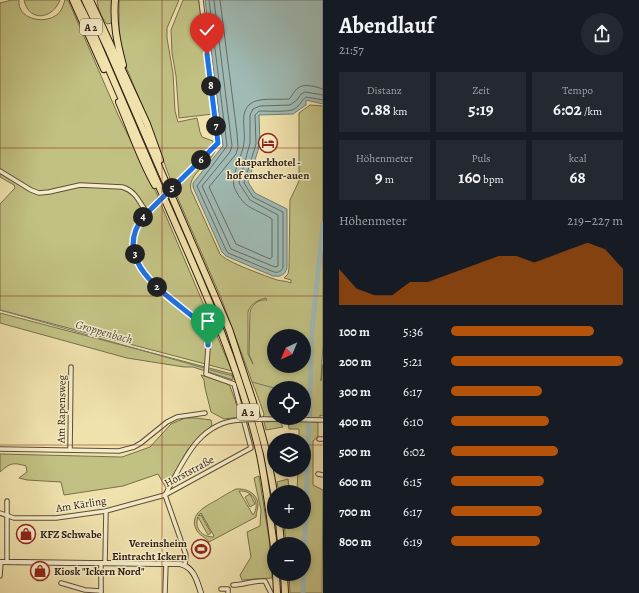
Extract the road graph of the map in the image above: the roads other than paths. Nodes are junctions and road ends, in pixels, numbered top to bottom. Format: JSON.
{"nodes":[{"id":1,"x":73,"y":0,"type":"edge"},
{"id":2,"x":77,"y":0,"type":"edge"},
{"id":3,"x":85,"y":0,"type":"edge"},
{"id":4,"x":90,"y":0,"type":"edge"},
{"id":5,"x":115,"y":0,"type":"edge"},
{"id":6,"x":201,"y":0,"type":"edge"},
{"id":7,"x":128,"y":82,"type":"junction"},
{"id":8,"x":0,"y":171,"type":"edge"},
{"id":9,"x":164,"y":179,"type":"junction"},
{"id":10,"x":168,"y":207,"type":"junction"},
{"id":11,"x":147,"y":213,"type":"junction"},
{"id":12,"x":71,"y":367,"type":"dead end"},
{"id":13,"x":205,"y":413,"type":"dead end"},
{"id":14,"x":323,"y":420,"type":"edge"},
{"id":15,"x":0,"y":450,"type":"edge"},
{"id":16,"x":70,"y":450,"type":"junction"},
{"id":17,"x":318,"y":474,"type":"dead end"},
{"id":18,"x":323,"y":475,"type":"edge"},
{"id":19,"x":272,"y":485,"type":"edge"},
{"id":20,"x":165,"y":495,"type":"junction"},
{"id":21,"x":7,"y":501,"type":"dead end"},
{"id":22,"x":106,"y":510,"type":"junction"},
{"id":23,"x":0,"y":512,"type":"edge"},
{"id":24,"x":7,"y":515,"type":"junction"},
{"id":25,"x":273,"y":537,"type":"edge"},
{"id":26,"x":1,"y":562,"type":"edge"},
{"id":27,"x":7,"y":562,"type":"junction"},
{"id":28,"x":103,"y":562,"type":"junction"},
{"id":29,"x":166,"y":563,"type":"junction"},
{"id":30,"x":186,"y":565,"type":"junction"},
{"id":31,"x":0,"y":576,"type":"edge"},
{"id":32,"x":276,"y":581,"type":"edge"},
{"id":33,"x":284,"y":581,"type":"edge"},
{"id":34,"x":60,"y":583,"type":"dead end"},
{"id":35,"x":233,"y":585,"type":"dead end"},
{"id":36,"x":221,"y":588,"type":"dead end"},
{"id":37,"x":101,"y":592,"type":"edge"},
{"id":38,"x":165,"y":593,"type":"edge"},
{"id":39,"x":201,"y":593,"type":"edge"},
{"id":40,"x":228,"y":593,"type":"edge"},
{"id":41,"x":271,"y":593,"type":"edge"},
{"id":42,"x":277,"y":593,"type":"edge"},
{"id":43,"x":285,"y":593,"type":"edge"}],
"edges":[{"from":1,"to":10,"type":"highway"},
{"from":2,"to":10,"type":"highway","number":"A 2"},
{"from":3,"to":9,"type":"highway","number":"A 2"},
{"from":4,"to":7,"type":"highway"},
{"from":5,"to":7,"type":"highway"},
{"from":6,"to":11,"type":"street","bridge":true},
{"from":7,"to":9,"type":"highway"},
{"from":8,"to":11,"type":"street"},
{"from":9,"to":19,"type":"highway","number":"A 2"},
{"from":10,"to":25,"type":"highway","number":"A 2"},
{"from":11,"to":20,"type":"street","name":"Horststraße"},
{"from":12,"to":16,"type":"street","name":"Am Rapensweg"},
{"from":13,"to":16,"type":"street","name":"Am Rapensweg"},
{"from":14,"to":20,"type":"street","name":"Horststraße","bridge":true},
{"from":15,"to":16,"type":"street","name":"Am Rapensweg"},
{"from":17,"to":18,"type":"street"},
{"from":20,"to":22,"type":"street","name":"Am Kärling"},
{"from":20,"to":30,"type":"street"},
{"from":21,"to":24,"type":"street"},
{"from":22,"to":24,"type":"street","name":"Am Kärling"},
{"from":22,"to":28,"type":"street"},
{"from":23,"to":24,"type":"street","name":"Am Kärling"},
{"from":24,"to":27,"type":"street"},
{"from":26,"to":27,"type":"main road"},
{"from":26,"to":31,"type":"street"},
{"from":27,"to":28,"type":"main road"},
{"from":28,"to":29,"type":"main road"},
{"from":28,"to":37,"type":"street"},
{"from":29,"to":30,"type":"main road"},
{"from":29,"to":38,"type":"street"},
{"from":30,"to":39,"type":"main road"},
{"from":32,"to":42,"type":"highway"},
{"from":33,"to":43,"type":"highway"},
{"from":34,"to":37,"type":"street"},
{"from":35,"to":41,"type":"street"},
{"from":36,"to":40,"type":"street"}]}
